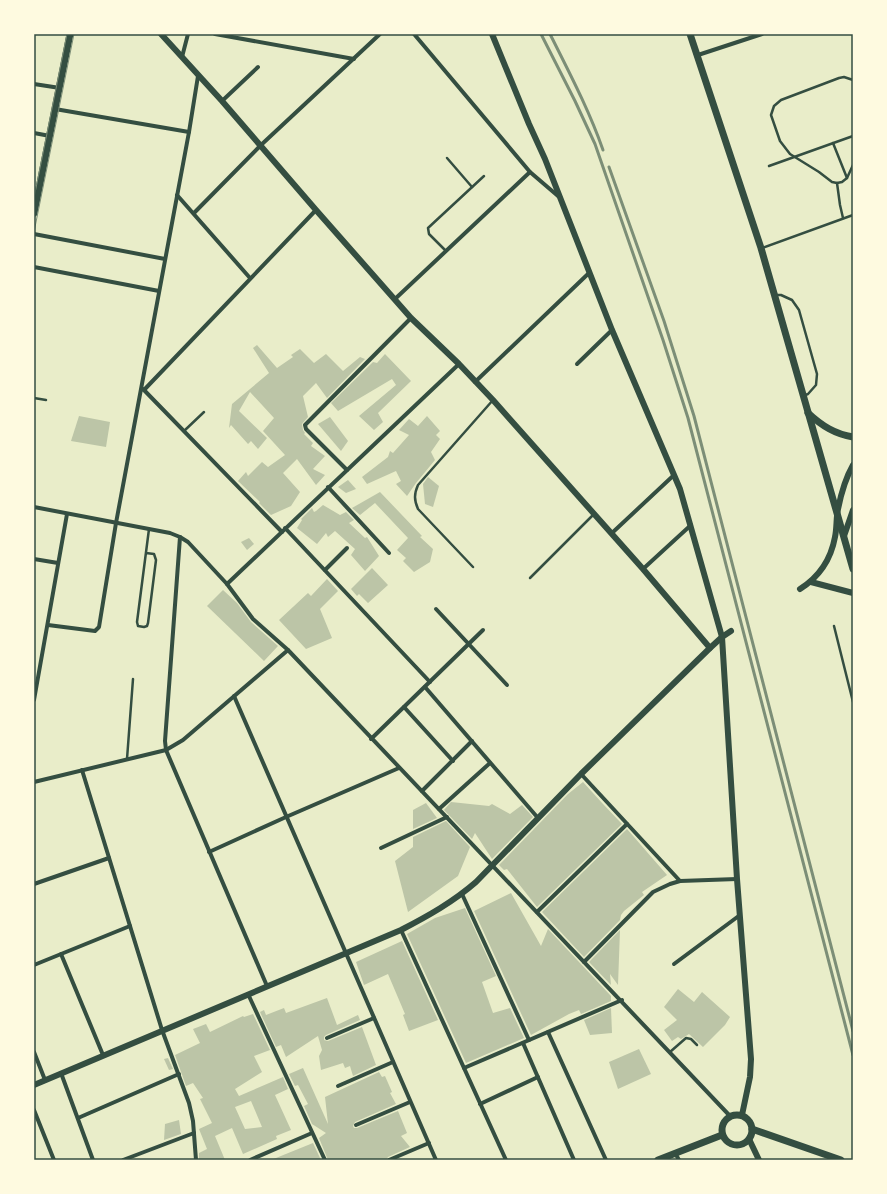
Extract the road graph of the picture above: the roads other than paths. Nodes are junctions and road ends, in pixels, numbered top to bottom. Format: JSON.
{"nodes":[{"id":1,"x":70,"y":34,"type":"edge"},
{"id":2,"x":161,"y":34,"type":"edge"},
{"id":3,"x":188,"y":34,"type":"edge"},
{"id":4,"x":215,"y":34,"type":"edge"},
{"id":5,"x":380,"y":34,"type":"edge"},
{"id":6,"x":414,"y":34,"type":"edge"},
{"id":7,"x":492,"y":34,"type":"edge"},
{"id":8,"x":690,"y":34,"type":"edge"},
{"id":9,"x":762,"y":34,"type":"edge"},
{"id":10,"x":698,"y":56,"type":"junction"},
{"id":11,"x":182,"y":57,"type":"junction"},
{"id":12,"x":354,"y":59,"type":"junction"},
{"id":13,"x":258,"y":67,"type":"dead end"},
{"id":14,"x":198,"y":76,"type":"junction"},
{"id":15,"x":853,"y":80,"type":"edge"},
{"id":16,"x":34,"y":84,"type":"edge"},
{"id":17,"x":60,"y":88,"type":"junction"},
{"id":18,"x":222,"y":101,"type":"junction"},
{"id":19,"x":55,"y":109,"type":"junction"},
{"id":20,"x":189,"y":132,"type":"junction"},
{"id":21,"x":34,"y":133,"type":"edge"},
{"id":22,"x":50,"y":136,"type":"junction"},
{"id":23,"x":853,"y":136,"type":"edge"},
{"id":24,"x":833,"y":143,"type":"junction"},
{"id":25,"x":261,"y":146,"type":"junction"},
{"id":26,"x":795,"y":157,"type":"junction"},
{"id":27,"x":447,"y":158,"type":"dead end"},
{"id":28,"x":853,"y":164,"type":"edge"},
{"id":29,"x":769,"y":166,"type":"dead end"},
{"id":30,"x":851,"y":171,"type":"junction"},
{"id":31,"x":530,"y":172,"type":"junction"},
{"id":32,"x":484,"y":176,"type":"dead end"},
{"id":33,"x":853,"y":176,"type":"edge"},
{"id":34,"x":847,"y":178,"type":"junction"},
{"id":35,"x":837,"y":183,"type":"junction"},
{"id":36,"x":472,"y":187,"type":"junction"},
{"id":37,"x":178,"y":195,"type":"junction"},
{"id":38,"x":560,"y":197,"type":"junction"},
{"id":39,"x":316,"y":210,"type":"junction"},
{"id":40,"x":194,"y":213,"type":"junction"},
{"id":41,"x":34,"y":214,"type":"edge"},
{"id":42,"x":853,"y":215,"type":"edge"},
{"id":43,"x":843,"y":218,"type":"junction"},
{"id":44,"x":34,"y":234,"type":"edge"},
{"id":45,"x":761,"y":248,"type":"junction"},
{"id":46,"x":446,"y":252,"type":"junction"},
{"id":47,"x":165,"y":260,"type":"junction"},
{"id":48,"x":34,"y":267,"type":"edge"},
{"id":49,"x":589,"y":273,"type":"junction"},
{"id":50,"x":250,"y":278,"type":"junction"},
{"id":51,"x":159,"y":291,"type":"junction"},
{"id":52,"x":774,"y":295,"type":"junction"},
{"id":53,"x":395,"y":299,"type":"junction"},
{"id":54,"x":411,"y":318,"type":"junction"},
{"id":55,"x":612,"y":330,"type":"junction"},
{"id":56,"x":459,"y":364,"type":"junction"},
{"id":57,"x":577,"y":364,"type":"dead end"},
{"id":58,"x":475,"y":382,"type":"junction"},
{"id":59,"x":143,"y":389,"type":"junction"},
{"id":60,"x":803,"y":396,"type":"junction"},
{"id":61,"x":34,"y":398,"type":"edge"},
{"id":62,"x":46,"y":400,"type":"dead end"},
{"id":63,"x":493,"y":400,"type":"junction"},
{"id":64,"x":204,"y":412,"type":"dead end"},
{"id":65,"x":808,"y":413,"type":"junction"},
{"id":66,"x":184,"y":431,"type":"junction"},
{"id":67,"x":853,"y":437,"type":"edge"},
{"id":68,"x":853,"y":465,"type":"edge"},
{"id":69,"x":346,"y":470,"type":"junction"},
{"id":70,"x":674,"y":475,"type":"junction"},
{"id":71,"x":328,"y":487,"type":"junction"},
{"id":72,"x":34,"y":507,"type":"edge"},
{"id":73,"x":853,"y":510,"type":"edge"},
{"id":74,"x":837,"y":511,"type":"junction"},
{"id":75,"x":594,"y":513,"type":"junction"},
{"id":76,"x":67,"y":514,"type":"junction"},
{"id":77,"x":116,"y":523,"type":"junction"},
{"id":78,"x":692,"y":525,"type":"junction"},
{"id":79,"x":149,"y":529,"type":"junction"},
{"id":80,"x":283,"y":530,"type":"junction"},
{"id":81,"x":612,"y":534,"type":"junction"},
{"id":82,"x":844,"y":536,"type":"junction"},
{"id":83,"x":180,"y":537,"type":"junction"},
{"id":84,"x":347,"y":548,"type":"dead end"},
{"id":85,"x":146,"y":553,"type":"junction"},
{"id":86,"x":389,"y":553,"type":"dead end"},
{"id":87,"x":34,"y":559,"type":"edge"},
{"id":88,"x":58,"y":563,"type":"junction"},
{"id":89,"x":473,"y":567,"type":"dead end"},
{"id":90,"x":643,"y":568,"type":"junction"},
{"id":91,"x":325,"y":570,"type":"junction"},
{"id":92,"x":853,"y":570,"type":"edge"},
{"id":93,"x":530,"y":578,"type":"dead end"},
{"id":94,"x":811,"y":582,"type":"junction"},
{"id":95,"x":227,"y":584,"type":"junction"},
{"id":96,"x":800,"y":589,"type":"dead end"},
{"id":97,"x":853,"y":593,"type":"edge"},
{"id":98,"x":436,"y":609,"type":"dead end"},
{"id":99,"x":48,"y":624,"type":"junction"},
{"id":100,"x":834,"y":626,"type":"dead end"},
{"id":101,"x":483,"y":630,"type":"dead end"},
{"id":102,"x":731,"y":631,"type":"dead end"},
{"id":103,"x":722,"y":636,"type":"junction"},
{"id":104,"x":468,"y":644,"type":"junction"},
{"id":105,"x":710,"y":648,"type":"junction"},
{"id":106,"x":288,"y":650,"type":"junction"},
{"id":107,"x":133,"y":679,"type":"dead end"},
{"id":108,"x":430,"y":682,"type":"junction"},
{"id":109,"x":507,"y":685,"type":"dead end"},
{"id":110,"x":425,"y":687,"type":"junction"},
{"id":111,"x":234,"y":696,"type":"junction"},
{"id":112,"x":34,"y":697,"type":"edge"},
{"id":113,"x":853,"y":702,"type":"edge"},
{"id":114,"x":404,"y":706,"type":"junction"},
{"id":115,"x":371,"y":739,"type":"junction"},
{"id":116,"x":472,"y":741,"type":"junction"},
{"id":117,"x":166,"y":750,"type":"junction"},
{"id":118,"x":127,"y":760,"type":"junction"},
{"id":119,"x":453,"y":760,"type":"junction"},
{"id":120,"x":490,"y":763,"type":"junction"},
{"id":121,"x":399,"y":768,"type":"junction"},
{"id":122,"x":82,"y":770,"type":"junction"},
{"id":123,"x":580,"y":774,"type":"junction"},
{"id":124,"x":34,"y":782,"type":"edge"},
{"id":125,"x":422,"y":791,"type":"junction"},
{"id":126,"x":439,"y":809,"type":"junction"},
{"id":127,"x":286,"y":817,"type":"junction"},
{"id":128,"x":447,"y":817,"type":"junction"},
{"id":129,"x":538,"y":818,"type":"junction"},
{"id":130,"x":627,"y":824,"type":"junction"},
{"id":131,"x":381,"y":848,"type":"dead end"},
{"id":132,"x":210,"y":852,"type":"junction"},
{"id":133,"x":109,"y":858,"type":"junction"},
{"id":134,"x":492,"y":864,"type":"junction"},
{"id":135,"x":738,"y":879,"type":"junction"},
{"id":136,"x":680,"y":881,"type":"junction"},
{"id":137,"x":34,"y":884,"type":"edge"},
{"id":138,"x":462,"y":894,"type":"junction"},
{"id":139,"x":537,"y":912,"type":"junction"},
{"id":140,"x":740,"y":915,"type":"junction"},
{"id":141,"x":130,"y":926,"type":"junction"},
{"id":142,"x":401,"y":930,"type":"junction"},
{"id":143,"x":61,"y":954,"type":"junction"},
{"id":144,"x":346,"y":954,"type":"junction"},
{"id":145,"x":584,"y":962,"type":"junction"},
{"id":146,"x":674,"y":964,"type":"dead end"},
{"id":147,"x":34,"y":965,"type":"edge"},
{"id":148,"x":267,"y":986,"type":"junction"},
{"id":149,"x":248,"y":994,"type":"junction"},
{"id":150,"x":622,"y":1000,"type":"junction"},
{"id":151,"x":374,"y":1018,"type":"junction"},
{"id":152,"x":162,"y":1030,"type":"junction"},
{"id":153,"x":548,"y":1032,"type":"junction"},
{"id":154,"x":327,"y":1038,"type":"dead end"},
{"id":155,"x":529,"y":1040,"type":"junction"},
{"id":156,"x":523,"y":1043,"type":"junction"},
{"id":157,"x":697,"y":1045,"type":"dead end"},
{"id":158,"x":34,"y":1052,"type":"edge"},
{"id":159,"x":670,"y":1052,"type":"junction"},
{"id":160,"x":103,"y":1055,"type":"junction"},
{"id":161,"x":393,"y":1062,"type":"junction"},
{"id":162,"x":464,"y":1068,"type":"junction"},
{"id":163,"x":61,"y":1073,"type":"junction"},
{"id":164,"x":179,"y":1074,"type":"junction"},
{"id":165,"x":538,"y":1077,"type":"junction"},
{"id":166,"x":45,"y":1080,"type":"junction"},
{"id":167,"x":34,"y":1085,"type":"edge"},
{"id":168,"x":338,"y":1086,"type":"dead end"},
{"id":169,"x":410,"y":1102,"type":"junction"},
{"id":170,"x":480,"y":1104,"type":"junction"},
{"id":171,"x":34,"y":1110,"type":"edge"},
{"id":172,"x":742,"y":1115,"type":"junction"},
{"id":173,"x":730,"y":1116,"type":"junction"},
{"id":174,"x":78,"y":1118,"type":"junction"},
{"id":175,"x":356,"y":1125,"type":"dead end"},
{"id":176,"x":752,"y":1129,"type":"junction"},
{"id":177,"x":194,"y":1133,"type":"junction"},
{"id":178,"x":312,"y":1133,"type":"junction"},
{"id":179,"x":722,"y":1135,"type":"junction"},
{"id":180,"x":750,"y":1139,"type":"junction"},
{"id":181,"x":429,"y":1143,"type":"junction"},
{"id":182,"x":675,"y":1153,"type":"junction"},
{"id":183,"x":54,"y":1160,"type":"edge"},
{"id":184,"x":92,"y":1160,"type":"edge"},
{"id":185,"x":123,"y":1160,"type":"edge"},
{"id":186,"x":196,"y":1160,"type":"edge"},
{"id":187,"x":250,"y":1160,"type":"edge"},
{"id":188,"x":324,"y":1160,"type":"edge"},
{"id":189,"x":389,"y":1160,"type":"edge"},
{"id":190,"x":436,"y":1160,"type":"edge"},
{"id":191,"x":506,"y":1160,"type":"edge"},
{"id":192,"x":574,"y":1160,"type":"edge"},
{"id":193,"x":606,"y":1160,"type":"edge"},
{"id":194,"x":658,"y":1160,"type":"edge"},
{"id":195,"x":679,"y":1160,"type":"edge"},
{"id":196,"x":759,"y":1160,"type":"edge"},
{"id":197,"x":841,"y":1160,"type":"edge"}],
"edges":[{"from":1,"to":17,"type":"main road"},
{"from":2,"to":11,"type":"street"},
{"from":3,"to":11,"type":"street"},
{"from":4,"to":12,"type":"street"},
{"from":5,"to":12,"type":"street"},
{"from":6,"to":31,"type":"street"},
{"from":7,"to":38,"type":"street"},
{"from":8,"to":10,"type":"main road"},
{"from":9,"to":10,"type":"street"},
{"from":10,"to":45,"type":"main road"},
{"from":11,"to":14,"type":"street"},
{"from":12,"to":25,"type":"street"},
{"from":13,"to":18,"type":"street"},
{"from":14,"to":18,"type":"street"},
{"from":14,"to":20,"type":"street"},
{"from":15,"to":26,"type":"lane"},
{"from":16,"to":17,"type":"street"},
{"from":17,"to":19,"type":"main road"},
{"from":18,"to":25,"type":"street"},
{"from":19,"to":20,"type":"street"},
{"from":19,"to":22,"type":"main road"},
{"from":20,"to":37,"type":"street"},
{"from":21,"to":22,"type":"street"},
{"from":22,"to":41,"type":"main road"},
{"from":23,"to":24,"type":"lane"},
{"from":24,"to":26,"type":"lane"},
{"from":24,"to":34,"type":"lane"},
{"from":25,"to":39,"type":"street"},
{"from":25,"to":40,"type":"street"},
{"from":26,"to":29,"type":"lane"},
{"from":26,"to":35,"type":"lane"},
{"from":27,"to":36,"type":"lane"},
{"from":28,"to":30,"type":"lane"},
{"from":30,"to":33,"type":"lane"},
{"from":30,"to":34,"type":"lane"},
{"from":31,"to":38,"type":"street"},
{"from":31,"to":46,"type":"street"},
{"from":32,"to":36,"type":"lane"},
{"from":34,"to":35,"type":"lane"},
{"from":35,"to":43,"type":"lane"},
{"from":36,"to":46,"type":"lane"},
{"from":37,"to":40,"type":"street"},
{"from":37,"to":47,"type":"street"},
{"from":38,"to":49,"type":"street"},
{"from":39,"to":50,"type":"street"},
{"from":39,"to":53,"type":"street"},
{"from":40,"to":50,"type":"street"},
{"from":42,"to":43,"type":"lane"},
{"from":43,"to":45,"type":"lane"},
{"from":44,"to":47,"type":"street"},
{"from":45,"to":52,"type":"main road"},
{"from":46,"to":53,"type":"street"},
{"from":47,"to":51,"type":"street"},
{"from":48,"to":51,"type":"street"},
{"from":49,"to":55,"type":"street"},
{"from":49,"to":58,"type":"street"},
{"from":50,"to":59,"type":"street"},
{"from":51,"to":59,"type":"street"},
{"from":52,"to":60,"type":"main road"},
{"from":52,"to":60,"type":"lane"},
{"from":53,"to":54,"type":"street"},
{"from":54,"to":56,"type":"street"},
{"from":54,"to":69,"type":"street"},
{"from":55,"to":57,"type":"street"},
{"from":55,"to":70,"type":"street"},
{"from":56,"to":58,"type":"street"},
{"from":56,"to":69,"type":"street"},
{"from":58,"to":63,"type":"street"},
{"from":59,"to":66,"type":"street"},
{"from":59,"to":77,"type":"street"},
{"from":60,"to":65,"type":"main road"},
{"from":61,"to":62,"type":"lane"},
{"from":63,"to":75,"type":"street"},
{"from":63,"to":89,"type":"lane"},
{"from":64,"to":66,"type":"lane"},
{"from":65,"to":67,"type":"main road"},
{"from":65,"to":74,"type":"main road"},
{"from":66,"to":80,"type":"street"},
{"from":68,"to":74,"type":"street"},
{"from":69,"to":71,"type":"street"},
{"from":70,"to":78,"type":"street"},
{"from":70,"to":81,"type":"street"},
{"from":71,"to":80,"type":"street"},
{"from":71,"to":86,"type":"street"},
{"from":72,"to":76,"type":"street"},
{"from":73,"to":82,"type":"street"},
{"from":74,"to":82,"type":"main road"},
{"from":74,"to":94,"type":"street"},
{"from":75,"to":81,"type":"street"},
{"from":75,"to":93,"type":"lane"},
{"from":76,"to":77,"type":"street"},
{"from":76,"to":88,"type":"street"},
{"from":77,"to":79,"type":"street"},
{"from":77,"to":99,"type":"street"},
{"from":78,"to":90,"type":"street"},
{"from":78,"to":103,"type":"street"},
{"from":79,"to":83,"type":"street"},
{"from":79,"to":85,"type":"lane"},
{"from":80,"to":91,"type":"street"},
{"from":80,"to":95,"type":"street"},
{"from":81,"to":90,"type":"street"},
{"from":82,"to":92,"type":"main road"},
{"from":83,"to":95,"type":"street"},
{"from":83,"to":117,"type":"street"},
{"from":84,"to":91,"type":"street"},
{"from":85,"to":85,"type":"lane"},
{"from":87,"to":88,"type":"street"},
{"from":88,"to":99,"type":"street"},
{"from":90,"to":105,"type":"street"},
{"from":91,"to":108,"type":"street"},
{"from":94,"to":96,"type":"street"},
{"from":94,"to":97,"type":"street"},
{"from":95,"to":106,"type":"street"},
{"from":98,"to":104,"type":"street"},
{"from":99,"to":112,"type":"street"},
{"from":100,"to":113,"type":"lane"},
{"from":101,"to":104,"type":"street"},
{"from":102,"to":103,"type":"street"},
{"from":103,"to":105,"type":"street"},
{"from":103,"to":135,"type":"street"},
{"from":104,"to":108,"type":"street"},
{"from":104,"to":109,"type":"street"},
{"from":105,"to":123,"type":"street"},
{"from":106,"to":111,"type":"street"},
{"from":106,"to":115,"type":"street"},
{"from":107,"to":118,"type":"lane"},
{"from":108,"to":110,"type":"street"},
{"from":110,"to":114,"type":"street"},
{"from":110,"to":116,"type":"street"},
{"from":111,"to":117,"type":"street"},
{"from":111,"to":127,"type":"street"},
{"from":114,"to":115,"type":"street"},
{"from":114,"to":119,"type":"street"},
{"from":115,"to":121,"type":"street"},
{"from":116,"to":119,"type":"street"},
{"from":116,"to":120,"type":"street"},
{"from":117,"to":118,"type":"street"},
{"from":117,"to":132,"type":"street"},
{"from":118,"to":122,"type":"street"},
{"from":119,"to":125,"type":"street"},
{"from":120,"to":126,"type":"street"},
{"from":120,"to":129,"type":"street"},
{"from":121,"to":125,"type":"street"},
{"from":121,"to":127,"type":"street"},
{"from":122,"to":124,"type":"street"},
{"from":122,"to":133,"type":"street"},
{"from":123,"to":129,"type":"street"},
{"from":123,"to":130,"type":"street"},
{"from":125,"to":126,"type":"street"},
{"from":126,"to":128,"type":"street"},
{"from":127,"to":132,"type":"street"},
{"from":127,"to":144,"type":"street"},
{"from":128,"to":131,"type":"street"},
{"from":128,"to":134,"type":"street"},
{"from":129,"to":134,"type":"street"},
{"from":130,"to":136,"type":"street"},
{"from":130,"to":139,"type":"street"},
{"from":132,"to":148,"type":"street"},
{"from":133,"to":137,"type":"street"},
{"from":133,"to":141,"type":"street"},
{"from":134,"to":138,"type":"street"},
{"from":134,"to":139,"type":"street"},
{"from":135,"to":136,"type":"street"},
{"from":135,"to":140,"type":"street"},
{"from":136,"to":145,"type":"street"},
{"from":138,"to":142,"type":"street"},
{"from":138,"to":155,"type":"street"},
{"from":139,"to":145,"type":"street"},
{"from":140,"to":146,"type":"street"},
{"from":140,"to":172,"type":"street"},
{"from":141,"to":143,"type":"street"},
{"from":141,"to":152,"type":"street"},
{"from":142,"to":144,"type":"street"},
{"from":142,"to":162,"type":"street"},
{"from":143,"to":147,"type":"street"},
{"from":143,"to":160,"type":"street"},
{"from":144,"to":148,"type":"street"},
{"from":144,"to":151,"type":"street"},
{"from":145,"to":150,"type":"street"},
{"from":148,"to":149,"type":"street"},
{"from":149,"to":152,"type":"street"},
{"from":149,"to":178,"type":"street"},
{"from":150,"to":153,"type":"street"},
{"from":150,"to":159,"type":"street"},
{"from":151,"to":154,"type":"street"},
{"from":151,"to":161,"type":"street"},
{"from":152,"to":160,"type":"street"},
{"from":152,"to":164,"type":"street"},
{"from":153,"to":155,"type":"street"},
{"from":153,"to":193,"type":"street"},
{"from":155,"to":156,"type":"street"},
{"from":156,"to":162,"type":"street"},
{"from":156,"to":165,"type":"street"},
{"from":157,"to":159,"type":"lane"},
{"from":158,"to":166,"type":"street"},
{"from":159,"to":173,"type":"street"},
{"from":160,"to":163,"type":"street"},
{"from":161,"to":168,"type":"street"},
{"from":161,"to":169,"type":"street"},
{"from":162,"to":170,"type":"street"},
{"from":163,"to":166,"type":"street"},
{"from":163,"to":174,"type":"street"},
{"from":164,"to":174,"type":"street"},
{"from":164,"to":177,"type":"street"},
{"from":165,"to":170,"type":"street"},
{"from":165,"to":192,"type":"street"},
{"from":166,"to":167,"type":"street"},
{"from":169,"to":175,"type":"street"},
{"from":169,"to":181,"type":"street"},
{"from":170,"to":191,"type":"street"},
{"from":171,"to":183,"type":"street"},
{"from":172,"to":173,"type":"main road"},
{"from":172,"to":176,"type":"main road"},
{"from":173,"to":179,"type":"main road"},
{"from":174,"to":184,"type":"street"},
{"from":176,"to":180,"type":"main road"},
{"from":176,"to":197,"type":"main road"},
{"from":177,"to":185,"type":"street"},
{"from":177,"to":186,"type":"street"},
{"from":178,"to":187,"type":"street"},
{"from":178,"to":188,"type":"street"},
{"from":179,"to":180,"type":"main road"},
{"from":179,"to":182,"type":"main road"},
{"from":180,"to":196,"type":"street"},
{"from":181,"to":189,"type":"street"},
{"from":181,"to":190,"type":"street"},
{"from":182,"to":194,"type":"main road"},
{"from":182,"to":195,"type":"street"}]}
